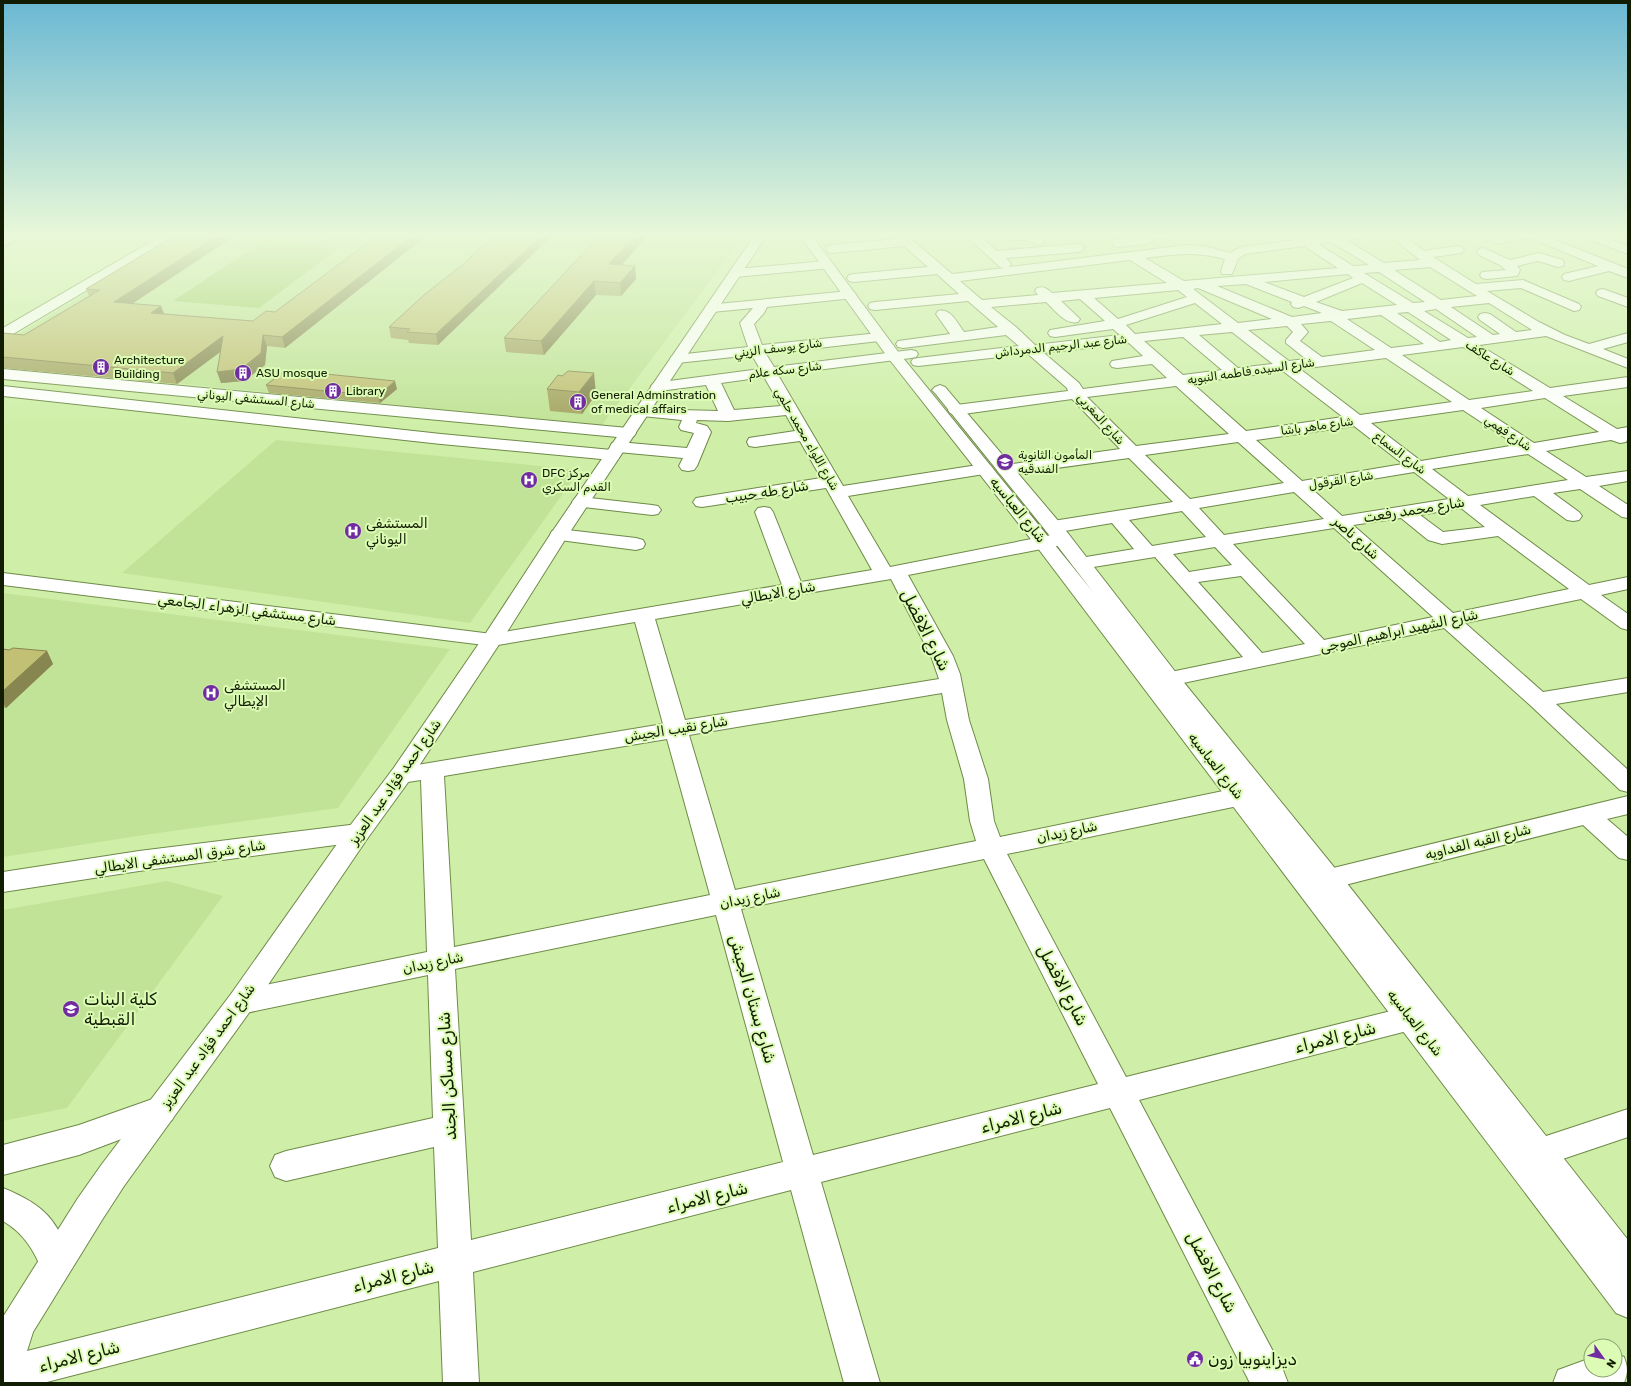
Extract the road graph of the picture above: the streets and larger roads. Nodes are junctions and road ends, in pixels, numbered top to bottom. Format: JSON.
{"nodes":[{"id":1,"x":64,"y":298,"type":"edge"},
{"id":2,"x":719,"y":298,"type":"edge"},
{"id":3,"x":794,"y":298,"type":"edge"},
{"id":4,"x":857,"y":298,"type":"edge"},
{"id":5,"x":864,"y":298,"type":"edge"},
{"id":6,"x":973,"y":298,"type":"edge"},
{"id":7,"x":1032,"y":298,"type":"edge"},
{"id":8,"x":1049,"y":298,"type":"edge"},
{"id":9,"x":1103,"y":298,"type":"edge"},
{"id":10,"x":1113,"y":298,"type":"edge"},
{"id":11,"x":1165,"y":298,"type":"edge"},
{"id":12,"x":1184,"y":298,"type":"edge"},
{"id":13,"x":1205,"y":298,"type":"edge"},
{"id":14,"x":1233,"y":298,"type":"edge"},
{"id":15,"x":1292,"y":298,"type":"edge"},
{"id":16,"x":1315,"y":298,"type":"edge"},
{"id":17,"x":1395,"y":298,"type":"edge"},
{"id":18,"x":1428,"y":298,"type":"edge"},
{"id":19,"x":1553,"y":298,"type":"edge"},
{"id":20,"x":1615,"y":298,"type":"edge"},
{"id":21,"x":1491,"y":299,"type":"joint"},
{"id":22,"x":976,"y":300,"type":"junction"},
{"id":23,"x":1242,"y":301,"type":"junction"},
{"id":24,"x":1304,"y":302,"type":"junction"},
{"id":25,"x":1628,"y":303,"type":"edge"},
{"id":26,"x":761,"y":304,"type":"junction"},
{"id":27,"x":1178,"y":304,"type":"junction"},
{"id":28,"x":1439,"y":305,"type":"junction"},
{"id":29,"x":875,"y":306,"type":"junction"},
{"id":30,"x":1574,"y":307,"type":"dead end"},
{"id":31,"x":712,"y":308,"type":"junction"},
{"id":32,"x":1411,"y":308,"type":"junction"},
{"id":33,"x":1214,"y":311,"type":"junction"},
{"id":34,"x":1384,"y":311,"type":"junction"},
{"id":35,"x":942,"y":314,"type":"dead end"},
{"id":36,"x":1124,"y":314,"type":"junction"},
{"id":37,"x":1272,"y":314,"type":"junction"},
{"id":38,"x":1339,"y":316,"type":"junction"},
{"id":39,"x":1485,"y":317,"type":"dead end"},
{"id":40,"x":1073,"y":319,"type":"dead end"},
{"id":41,"x":1290,"y":321,"type":"junction"},
{"id":42,"x":1235,"y":327,"type":"junction"},
{"id":43,"x":1408,"y":327,"type":"junction"},
{"id":44,"x":1546,"y":332,"type":"junction"},
{"id":45,"x":1187,"y":333,"type":"junction"},
{"id":46,"x":3,"y":334,"type":"edge"},
{"id":47,"x":879,"y":336,"type":"junction"},
{"id":48,"x":1513,"y":336,"type":"junction"},
{"id":49,"x":960,"y":337,"type":"junction"},
{"id":50,"x":1628,"y":337,"type":"edge"},
{"id":51,"x":1028,"y":338,"type":"junction"},
{"id":52,"x":1384,"y":338,"type":"junction"},
{"id":53,"x":1133,"y":339,"type":"junction"},
{"id":54,"x":1490,"y":339,"type":"junction"},
{"id":55,"x":1464,"y":342,"type":"junction"},
{"id":56,"x":1437,"y":346,"type":"junction"},
{"id":57,"x":1588,"y":349,"type":"junction"},
{"id":58,"x":757,"y":351,"type":"junction"},
{"id":59,"x":906,"y":354,"type":"junction"},
{"id":60,"x":677,"y":359,"type":"junction"},
{"id":61,"x":1155,"y":359,"type":"junction"},
{"id":62,"x":1319,"y":362,"type":"junction"},
{"id":63,"x":1117,"y":364,"type":"dead end"},
{"id":64,"x":1628,"y":364,"type":"edge"},
{"id":65,"x":1286,"y":366,"type":"junction"},
{"id":66,"x":769,"y":372,"type":"junction"},
{"id":67,"x":1235,"y":373,"type":"junction"},
{"id":68,"x":3,"y":374,"type":"edge"},
{"id":69,"x":712,"y":380,"type":"junction"},
{"id":70,"x":1179,"y":380,"type":"junction"},
{"id":71,"x":1628,"y":382,"type":"edge"},
{"id":72,"x":660,"y":386,"type":"junction"},
{"id":73,"x":3,"y":391,"type":"edge"},
{"id":74,"x":1077,"y":394,"type":"junction"},
{"id":75,"x":1548,"y":394,"type":"junction"},
{"id":76,"x":1467,"y":405,"type":"junction"},
{"id":77,"x":790,"y":410,"type":"junction"},
{"id":78,"x":956,"y":410,"type":"junction"},
{"id":79,"x":642,"y":411,"type":"junction"},
{"id":80,"x":690,"y":416,"type":"junction"},
{"id":81,"x":728,"y":416,"type":"junction"},
{"id":82,"x":460,"y":418,"type":"junction"},
{"id":83,"x":1357,"y":421,"type":"junction"},
{"id":84,"x":804,"y":435,"type":"junction"},
{"id":85,"x":1624,"y":436,"type":"edge"},
{"id":86,"x":1243,"y":437,"type":"junction"},
{"id":87,"x":441,"y":439,"type":"junction"},
{"id":88,"x":755,"y":442,"type":"dead end"},
{"id":89,"x":619,"y":445,"type":"junction"},
{"id":90,"x":1531,"y":448,"type":"junction"},
{"id":91,"x":1132,"y":453,"type":"junction"},
{"id":92,"x":1418,"y":467,"type":"junction"},
{"id":93,"x":995,"y":470,"type":"junction"},
{"id":94,"x":1628,"y":476,"type":"edge"},
{"id":95,"x":1583,"y":483,"type":"junction"},
{"id":96,"x":834,"y":487,"type":"junction"},
{"id":97,"x":1298,"y":487,"type":"junction"},
{"id":98,"x":1537,"y":490,"type":"junction"},
{"id":99,"x":581,"y":502,"type":"junction"},
{"id":100,"x":702,"y":502,"type":"dead end"},
{"id":101,"x":1464,"y":502,"type":"junction"},
{"id":102,"x":1186,"y":505,"type":"junction"},
{"id":103,"x":652,"y":510,"type":"dead end"},
{"id":104,"x":764,"y":512,"type":"dead end"},
{"id":105,"x":1405,"y":512,"type":"junction"},
{"id":106,"x":1628,"y":513,"type":"edge"},
{"id":107,"x":1573,"y":516,"type":"dead end"},
{"id":108,"x":1116,"y":517,"type":"junction"},
{"id":109,"x":1338,"y":522,"type":"junction"},
{"id":110,"x":1501,"y":530,"type":"junction"},
{"id":111,"x":559,"y":535,"type":"junction"},
{"id":112,"x":1053,"y":536,"type":"junction"},
{"id":113,"x":1219,"y":541,"type":"junction"},
{"id":114,"x":636,"y":544,"type":"dead end"},
{"id":115,"x":1154,"y":552,"type":"junction"},
{"id":116,"x":1081,"y":563,"type":"junction"},
{"id":117,"x":1246,"y":569,"type":"junction"},
{"id":118,"x":890,"y":573,"type":"junction"},
{"id":119,"x":1185,"y":578,"type":"junction"},
{"id":120,"x":3,"y":579,"type":"edge"},
{"id":121,"x":1628,"y":583,"type":"edge"},
{"id":122,"x":794,"y":590,"type":"junction"},
{"id":123,"x":1585,"y":592,"type":"junction"},
{"id":124,"x":644,"y":616,"type":"junction"},
{"id":125,"x":1448,"y":620,"type":"junction"},
{"id":126,"x":1628,"y":624,"type":"edge"},
{"id":127,"x":492,"y":640,"type":"junction"},
{"id":128,"x":1319,"y":647,"type":"junction"},
{"id":129,"x":1257,"y":660,"type":"junction"},
{"id":130,"x":1169,"y":679,"type":"junction"},
{"id":131,"x":951,"y":684,"type":"junction"},
{"id":132,"x":1628,"y":685,"type":"edge"},
{"id":133,"x":1538,"y":700,"type":"junction"},
{"id":134,"x":677,"y":729,"type":"junction"},
{"id":135,"x":432,"y":770,"type":"junction"},
{"id":136,"x":401,"y":775,"type":"junction"},
{"id":137,"x":1628,"y":784,"type":"edge"},
{"id":138,"x":1249,"y":794,"type":"junction"},
{"id":139,"x":1628,"y":805,"type":"edge"},
{"id":140,"x":1587,"y":815,"type":"junction"},
{"id":141,"x":358,"y":833,"type":"junction"},
{"id":142,"x":991,"y":848,"type":"junction"},
{"id":143,"x":1628,"y":851,"type":"edge"},
{"id":144,"x":1329,"y":879,"type":"junction"},
{"id":145,"x":3,"y":882,"type":"edge"},
{"id":146,"x":726,"y":902,"type":"junction"},
{"id":147,"x":442,"y":962,"type":"junction"},
{"id":148,"x":241,"y":1002,"type":"junction"},
{"id":149,"x":1411,"y":1018,"type":"junction"},
{"id":150,"x":1118,"y":1092,"type":"junction"},
{"id":151,"x":161,"y":1110,"type":"junction"},
{"id":152,"x":1628,"y":1123,"type":"edge"},
{"id":153,"x":450,"y":1129,"type":"junction"},
{"id":154,"x":1539,"y":1152,"type":"junction"},
{"id":155,"x":3,"y":1160,"type":"edge"},
{"id":156,"x":286,"y":1166,"type":"dead end"},
{"id":157,"x":803,"y":1172,"type":"junction"},
{"id":158,"x":3,"y":1204,"type":"edge"},
{"id":159,"x":456,"y":1260,"type":"junction"},
{"id":160,"x":56,"y":1262,"type":"junction"},
{"id":161,"x":1628,"y":1267,"type":"edge"},
{"id":162,"x":1628,"y":1301,"type":"edge"},
{"id":163,"x":3,"y":1372,"type":"edge"},
{"id":164,"x":3,"y":1375,"type":"edge"},
{"id":165,"x":1586,"y":1378,"type":"edge"},
{"id":166,"x":461,"y":1383,"type":"edge"},
{"id":167,"x":862,"y":1383,"type":"edge"},
{"id":168,"x":1270,"y":1383,"type":"edge"},
{"id":169,"x":1571,"y":1383,"type":"edge"}],
"edges":[{"from":1,"to":46,"type":"street"},
{"from":2,"to":31,"type":"street","name":"شارع احمد فؤاد عبد العزيز"},
{"from":3,"to":26,"type":"street"},
{"from":4,"to":47,"type":"street","name":"شارع العباسيه"},
{"from":5,"to":29,"type":"street","name":"شارع العباسيه"},
{"from":6,"to":22,"type":"street","name":"شارع المغربي"},
{"from":7,"to":22,"type":"street"},
{"from":8,"to":40,"type":"street"},
{"from":9,"to":36,"type":"street","name":"شارع ناصر"},
{"from":10,"to":36,"type":"street"},
{"from":11,"to":27,"type":"street"},
{"from":12,"to":27,"type":"street"},
{"from":13,"to":33,"type":"street","name":"شارع السماع"},
{"from":14,"to":23,"type":"street"},
{"from":15,"to":24,"type":"street"},
{"from":16,"to":24,"type":"street"},
{"from":17,"to":32,"type":"street","name":"شارع عاكف"},
{"from":18,"to":28,"type":"street"},
{"from":19,"to":30,"type":"street"},
{"from":20,"to":25,"type":"street"},
{"from":21,"to":28,"type":"street","name":"شارع عبد الرحيم الدمرداش"},
{"from":21,"to":44,"type":"street"},
{"from":22,"to":29,"type":"street"},
{"from":22,"to":51,"type":"street","name":"شارع المغربي"},
{"from":23,"to":33,"type":"street"},
{"from":23,"to":37,"type":"street"},
{"from":24,"to":37,"type":"street"},
{"from":24,"to":38,"type":"street"},
{"from":26,"to":31,"type":"street"},
{"from":26,"to":58,"type":"street","name":"شارع اللواء محمد حلمي"},
{"from":27,"to":36,"type":"street"},
{"from":28,"to":32,"type":"street","name":"شارع عبد الرحيم الدمرداش"},
{"from":28,"to":54,"type":"street"},
{"from":29,"to":59,"type":"street","name":"شارع العباسيه"},
{"from":31,"to":60,"type":"street","name":"شارع احمد فؤاد عبد العزيز"},
{"from":32,"to":34,"type":"street","name":"شارع عبد الرحيم الدمرداش"},
{"from":32,"to":55,"type":"street","name":"شارع عاكف"},
{"from":33,"to":42,"type":"street","name":"شارع السماع"},
{"from":34,"to":38,"type":"street","name":"شارع عبد الرحيم الدمرداش"},
{"from":34,"to":43,"type":"street"},
{"from":35,"to":49,"type":"street"},
{"from":36,"to":51,"type":"street"},
{"from":36,"to":53,"type":"street","name":"شارع ناصر"},
{"from":37,"to":41,"type":"street"},
{"from":38,"to":41,"type":"street","name":"شارع عبد الرحيم الدمرداش"},
{"from":38,"to":52,"type":"street","name":"شارع فهمي"},
{"from":39,"to":48,"type":"street"},
{"from":41,"to":42,"type":"street","name":"شارع عبد الرحيم الدمرداش"},
{"from":41,"to":62,"type":"street"},
{"from":42,"to":45,"type":"street","name":"شارع عبد الرحيم الدمرداش"},
{"from":42,"to":65,"type":"street","name":"شارع السماع"},
{"from":43,"to":52,"type":"street"},
{"from":43,"to":56,"type":"street"},
{"from":44,"to":48,"type":"street","name":"شارع السيده فاطمه النبويه"},
{"from":44,"to":57,"type":"street"},
{"from":45,"to":53,"type":"street","name":"شارع عبد الرحيم الدمرداش"},
{"from":45,"to":67,"type":"street"},
{"from":47,"to":58,"type":"street","name":"شارع يوسف الزيني"},
{"from":47,"to":59,"type":"street","name":"شارع العباسيه"},
{"from":48,"to":54,"type":"street","name":"شارع السيده فاطمه النبويه"},
{"from":49,"to":51,"type":"street"},
{"from":49,"to":59,"type":"street"},
{"from":50,"to":57,"type":"street"},
{"from":51,"to":53,"type":"street","name":"شارع عبد الرحيم الدمرداش"},
{"from":51,"to":59,"type":"street","name":"شارع عبد الرحيم الدمرداش"},
{"from":51,"to":74,"type":"street","name":"شارع المغربي"},
{"from":52,"to":56,"type":"street","name":"شارع السيده فاطمه النبويه"},
{"from":52,"to":62,"type":"street","name":"شارع السيده فاطمه النبويه"},
{"from":52,"to":76,"type":"street","name":"شارع فهمي"},
{"from":53,"to":61,"type":"street","name":"شارع ناصر"},
{"from":54,"to":55,"type":"street","name":"شارع السيده فاطمه النبويه"},
{"from":55,"to":56,"type":"street","name":"شارع السيده فاطمه النبويه"},
{"from":55,"to":75,"type":"street","name":"شارع عاكف"},
{"from":57,"to":64,"type":"street"},
{"from":58,"to":60,"type":"street","name":"شارع يوسف الزيني"},
{"from":58,"to":66,"type":"street","name":"شارع اللواء محمد حلمي"},
{"from":59,"to":66,"type":"street","name":"شارع سكه علام"},
{"from":59,"to":78,"type":"street","name":"شارع العباسيه"},
{"from":59,"to":93,"type":"street","name":"شارع العباسيه"},
{"from":60,"to":72,"type":"street","name":"شارع احمد فؤاد عبد العزيز"},
{"from":61,"to":63,"type":"street"},
{"from":61,"to":70,"type":"street","name":"شارع ناصر"},
{"from":62,"to":65,"type":"street","name":"شارع السيده فاطمه النبويه"},
{"from":65,"to":67,"type":"street","name":"شارع السيده فاطمه النبويه"},
{"from":65,"to":83,"type":"street","name":"شارع السماع"},
{"from":66,"to":69,"type":"street","name":"شارع سكه علام"},
{"from":66,"to":77,"type":"street","name":"شارع اللواء محمد حلمي"},
{"from":67,"to":70,"type":"street","name":"شارع السيده فاطمه النبويه"},
{"from":68,"to":82,"type":"street","name":"شارع المستشفى اليوناني"},
{"from":69,"to":72,"type":"street","name":"شارع سكه علام"},
{"from":69,"to":81,"type":"street"},
{"from":70,"to":74,"type":"street","name":"شارع السيده فاطمه النبويه"},
{"from":70,"to":86,"type":"street","name":"شارع ناصر"},
{"from":71,"to":75,"type":"street","name":"شارع ماهر باشا"},
{"from":72,"to":79,"type":"street","name":"شارع احمد فؤاد عبد العزيز"},
{"from":73,"to":87,"type":"street","name":"شارع المستشفى اليوناني"},
{"from":74,"to":78,"type":"street","name":"شارع السيده فاطمه النبويه"},
{"from":74,"to":91,"type":"street","name":"شارع المغربي"},
{"from":75,"to":76,"type":"street","name":"شارع ماهر باشا"},
{"from":75,"to":85,"type":"street","name":"شارع عاكف"},
{"from":76,"to":83,"type":"street","name":"شارع ماهر باشا"},
{"from":76,"to":90,"type":"street","name":"شارع فهمي"},
{"from":77,"to":81,"type":"street"},
{"from":77,"to":84,"type":"street","name":"شارع اللواء محمد حلمي"},
{"from":78,"to":93,"type":"street","name":"شارع العباسيه"},
{"from":79,"to":80,"type":"street"},
{"from":79,"to":89,"type":"street","name":"شارع احمد فؤاد عبد العزيز"},
{"from":80,"to":81,"type":"street"},
{"from":80,"to":89,"type":"street"},
{"from":82,"to":87,"type":"street"},
{"from":82,"to":89,"type":"street","name":"شارع المستشفى اليوناني"},
{"from":83,"to":86,"type":"street","name":"شارع ماهر باشا"},
{"from":83,"to":92,"type":"street","name":"شارع السماع"},
{"from":84,"to":88,"type":"street"},
{"from":84,"to":96,"type":"street","name":"شارع اللواء محمد حلمي"},
{"from":85,"to":90,"type":"street","name":"شارع القرقول"},
{"from":86,"to":91,"type":"street","name":"شارع ماهر باشا"},
{"from":86,"to":97,"type":"street","name":"شارع ناصر"},
{"from":87,"to":89,"type":"street","name":"شارع المستشفى اليوناني"},
{"from":89,"to":99,"type":"street","name":"شارع احمد فؤاد عبد العزيز"},
{"from":90,"to":92,"type":"street","name":"شارع القرقول"},
{"from":90,"to":95,"type":"street","name":"شارع فهمي"},
{"from":91,"to":93,"type":"street","name":"شارع ماهر باشا"},
{"from":91,"to":102,"type":"street","name":"شارع المغربي"},
{"from":92,"to":97,"type":"street","name":"شارع القرقول"},
{"from":92,"to":101,"type":"street","name":"شارع السماع"},
{"from":93,"to":96,"type":"street","name":"شارع طه حبيب"},
{"from":93,"to":112,"type":"street","name":"شارع العباسيه"},
{"from":94,"to":95,"type":"street","name":"شارع محمد رفعت"},
{"from":95,"to":98,"type":"street","name":"شارع محمد رفعت"},
{"from":95,"to":106,"type":"street","name":"شارع فهمي"},
{"from":96,"to":100,"type":"street","name":"شارع طه حبيب"},
{"from":96,"to":118,"type":"street","name":"شارع اللواء محمد حلمي"},
{"from":97,"to":102,"type":"street","name":"شارع القرقول"},
{"from":97,"to":109,"type":"street","name":"شارع ناصر"},
{"from":98,"to":101,"type":"street","name":"شارع محمد رفعت"},
{"from":98,"to":107,"type":"street"},
{"from":99,"to":103,"type":"street"},
{"from":99,"to":111,"type":"street","name":"شارع احمد فؤاد عبد العزيز"},
{"from":101,"to":105,"type":"street","name":"شارع محمد رفعت"},
{"from":101,"to":110,"type":"street","name":"شارع السماع"},
{"from":102,"to":108,"type":"street","name":"شارع القرقول"},
{"from":102,"to":113,"type":"street","name":"شارع المغربي"},
{"from":104,"to":122,"type":"street"},
{"from":105,"to":109,"type":"street","name":"شارع محمد رفعت"},
{"from":105,"to":110,"type":"street"},
{"from":108,"to":112,"type":"street","name":"شارع القرقول"},
{"from":108,"to":115,"type":"street"},
{"from":109,"to":113,"type":"street","name":"شارع محمد رفعت"},
{"from":109,"to":125,"type":"street","name":"شارع ناصر"},
{"from":110,"to":123,"type":"street","name":"شارع السماع"},
{"from":111,"to":114,"type":"street"},
{"from":111,"to":127,"type":"street","name":"شارع احمد فؤاد عبد العزيز"},
{"from":112,"to":116,"type":"street","name":"شارع العباسيه"},
{"from":112,"to":118,"type":"street","name":"شارع الايطالي"},
{"from":112,"to":138,"type":"street","name":"شارع العباسيه"},
{"from":113,"to":115,"type":"street","name":"شارع محمد رفعت"},
{"from":113,"to":117,"type":"street","name":"شارع المغربي"},
{"from":115,"to":116,"type":"street","name":"شارع محمد رفعت"},
{"from":115,"to":119,"type":"street"},
{"from":116,"to":130,"type":"street","name":"شارع العباسيه"},
{"from":117,"to":119,"type":"street"},
{"from":117,"to":128,"type":"street","name":"شارع المغربي"},
{"from":118,"to":122,"type":"street","name":"شارع الايطالي"},
{"from":118,"to":131,"type":"street","name":"شارع الافضل"},
{"from":119,"to":129,"type":"street"},
{"from":120,"to":127,"type":"street","name":"شارع مستشفي الزهراء الجامعي"},
{"from":121,"to":123,"type":"street","name":"شارع الشهيد ابراهيم الموجى"},
{"from":122,"to":124,"type":"street","name":"شارع الايطالي"},
{"from":123,"to":125,"type":"street","name":"شارع الشهيد ابراهيم الموجى"},
{"from":123,"to":126,"type":"street","name":"شارع السماع"},
{"from":124,"to":127,"type":"street","name":"شارع الايطالي"},
{"from":124,"to":134,"type":"street","name":"شارع بستان الجيش"},
{"from":125,"to":128,"type":"street","name":"شارع الشهيد ابراهيم الموجى"},
{"from":125,"to":133,"type":"street","name":"شارع ناصر"},
{"from":127,"to":136,"type":"street","name":"شارع احمد فؤاد عبد العزيز"},
{"from":128,"to":129,"type":"street","name":"شارع الشهيد ابراهيم الموجى"},
{"from":129,"to":130,"type":"street","name":"شارع الشهيد ابراهيم الموجى"},
{"from":130,"to":138,"type":"street","name":"شارع العباسيه"},
{"from":131,"to":134,"type":"street","name":"شارع نقيب الجيش"},
{"from":131,"to":142,"type":"street","name":"شارع الافضل"},
{"from":132,"to":133,"type":"street"},
{"from":133,"to":137,"type":"street","name":"شارع ناصر"},
{"from":134,"to":135,"type":"street","name":"شارع نقيب الجيش"},
{"from":134,"to":146,"type":"street","name":"شارع بستان الجيش"},
{"from":135,"to":136,"type":"street","name":"شارع نقيب الجيش"},
{"from":135,"to":147,"type":"street","name":"شارع مساكن الجند"},
{"from":136,"to":141,"type":"street","name":"شارع احمد فؤاد عبد العزيز"},
{"from":138,"to":142,"type":"street","name":"شارع زيدان"},
{"from":138,"to":144,"type":"street","name":"شارع العباسيه"},
{"from":138,"to":149,"type":"street","name":"شارع العباسيه"},
{"from":139,"to":140,"type":"street","name":"شارع القبه الفداويه"},
{"from":140,"to":143,"type":"street"},
{"from":140,"to":144,"type":"street","name":"شارع القبه الفداويه"},
{"from":141,"to":145,"type":"street","name":"شارع شرق المستشفى الايطالي"},
{"from":141,"to":148,"type":"street","name":"شارع احمد فؤاد عبد العزيز"},
{"from":142,"to":146,"type":"street","name":"شارع زيدان"},
{"from":142,"to":150,"type":"street","name":"شارع الافضل"},
{"from":144,"to":154,"type":"street","name":"شارع العباسيه"},
{"from":146,"to":147,"type":"street","name":"شارع زيدان"},
{"from":146,"to":157,"type":"street","name":"شارع بستان الجيش"},
{"from":147,"to":148,"type":"street","name":"شارع زيدان"},
{"from":147,"to":153,"type":"street","name":"شارع مساكن الجند"},
{"from":148,"to":151,"type":"street","name":"شارع احمد فؤاد عبد العزيز"},
{"from":149,"to":150,"type":"street","name":"شارع الامراء"},
{"from":149,"to":162,"type":"street","name":"شارع العباسيه"},
{"from":150,"to":157,"type":"street","name":"شارع الامراء"},
{"from":150,"to":168,"type":"street","name":"شارع الافضل"},
{"from":151,"to":155,"type":"street"},
{"from":151,"to":160,"type":"street","name":"شارع احمد فؤاد عبد العزيز"},
{"from":152,"to":154,"type":"street"},
{"from":153,"to":156,"type":"street"},
{"from":153,"to":159,"type":"street","name":"شارع مساكن الجند"},
{"from":154,"to":161,"type":"street","name":"شارع العباسيه"},
{"from":157,"to":159,"type":"street","name":"شارع الامراء"},
{"from":157,"to":167,"type":"street","name":"شارع بستان الجيش"},
{"from":158,"to":160,"type":"street"},
{"from":159,"to":164,"type":"street","name":"شارع الامراء"},
{"from":159,"to":166,"type":"street","name":"شارع مساكن الجند"},
{"from":160,"to":163,"type":"street","name":"شارع احمد فؤاد عبد العزيز"},
{"from":165,"to":169,"type":"street"}]}
